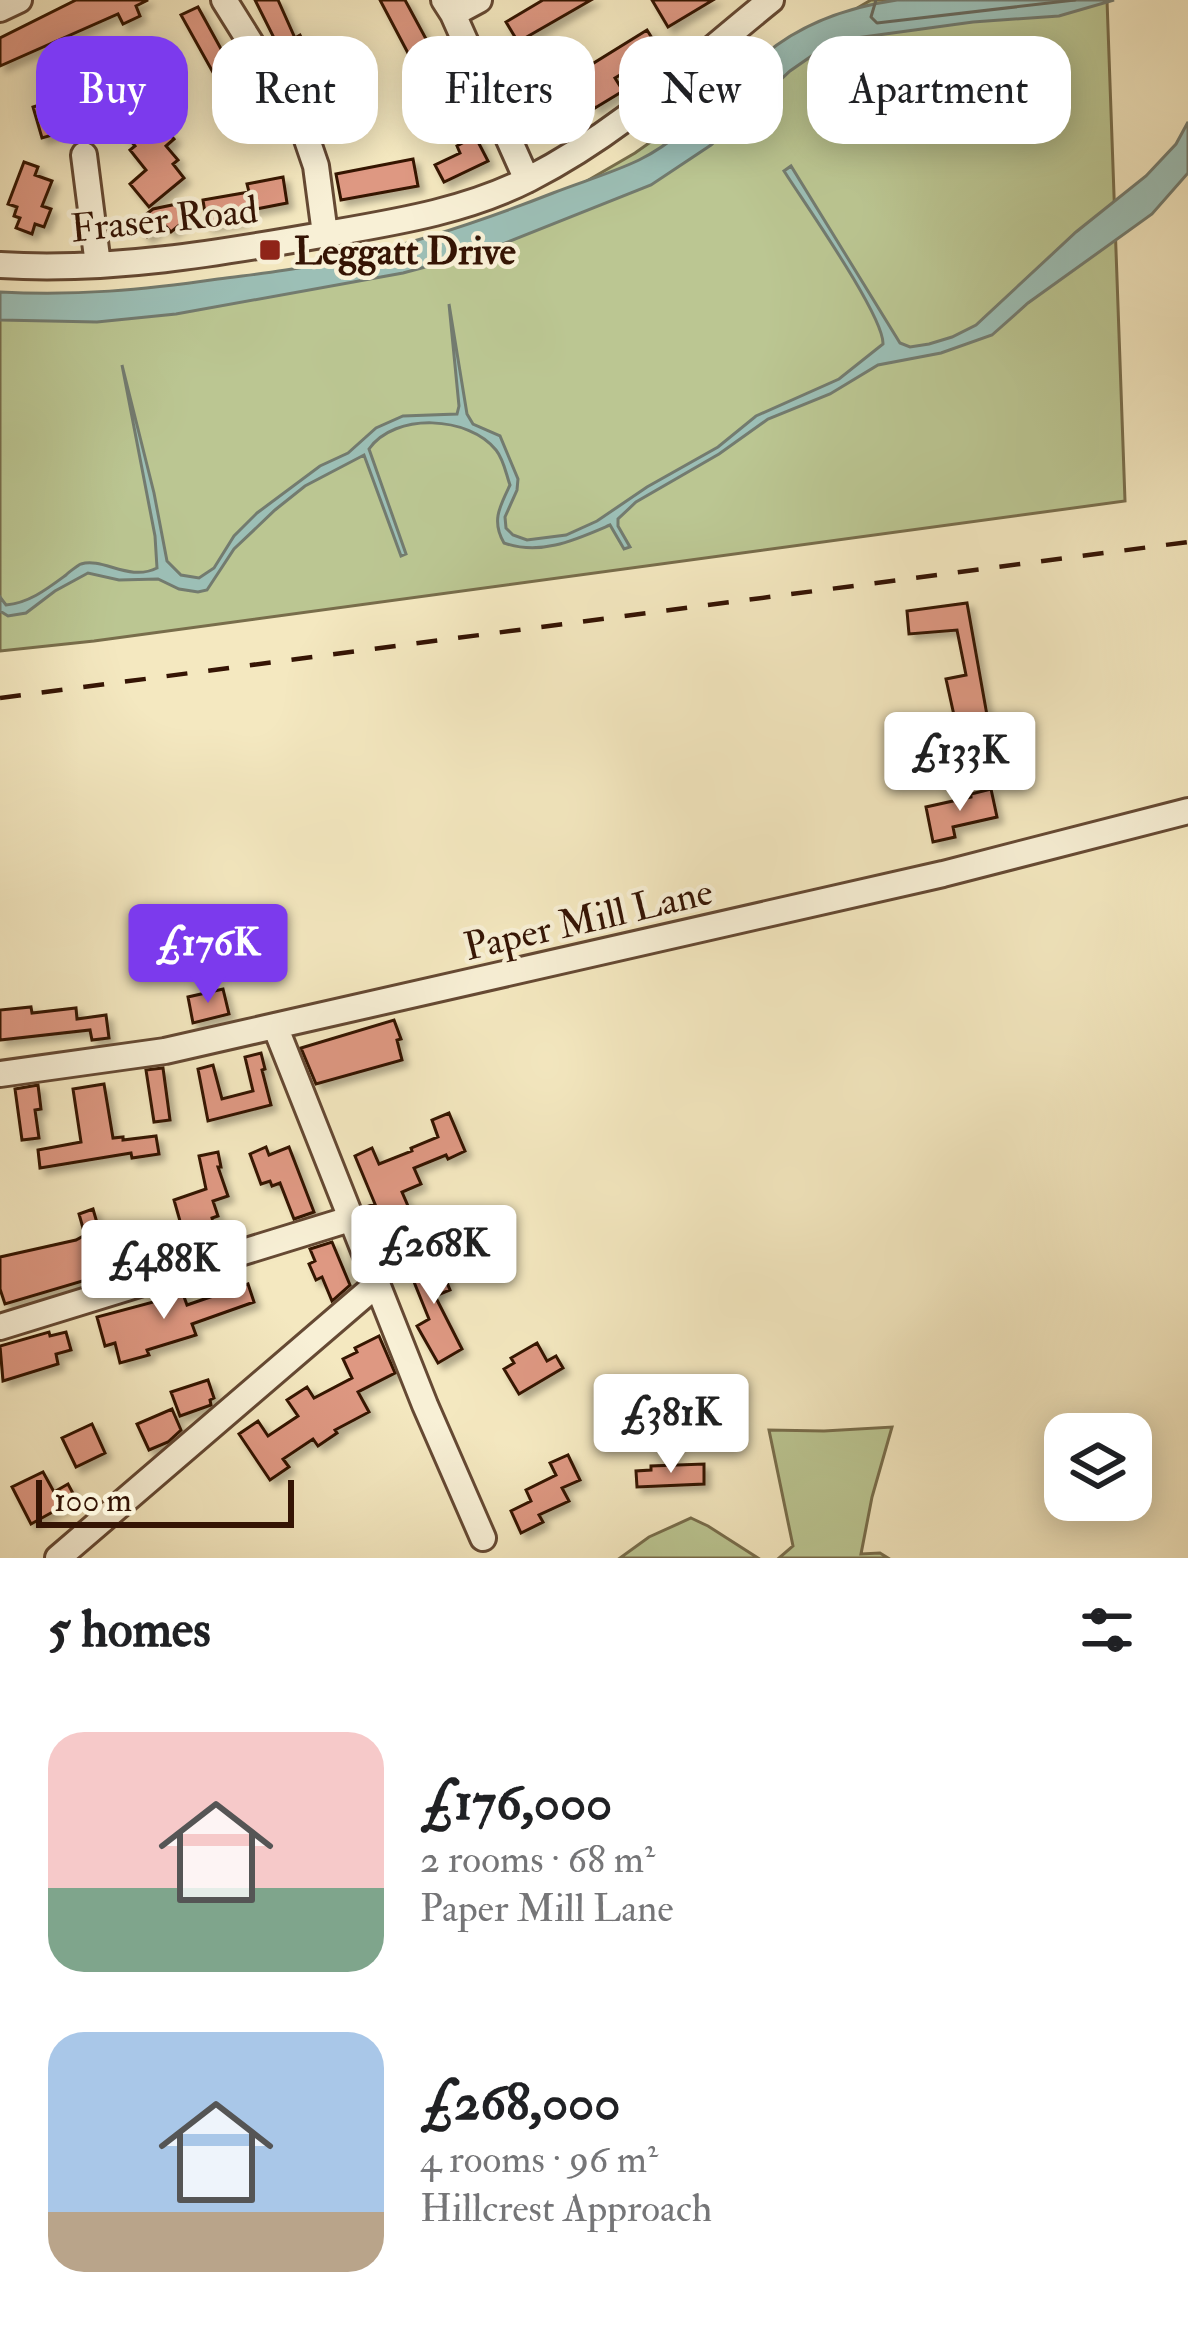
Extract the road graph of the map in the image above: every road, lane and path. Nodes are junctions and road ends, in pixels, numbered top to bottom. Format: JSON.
{"nodes":[{"id":1,"x":19,"y":0,"type":"edge"},
{"id":2,"x":224,"y":0,"type":"edge"},
{"id":3,"x":479,"y":0,"type":"edge"},
{"id":4,"x":771,"y":0,"type":"edge"},
{"id":5,"x":449,"y":7,"type":"edge"},
{"id":6,"x":0,"y":9,"type":"edge"},
{"id":7,"x":84,"y":155,"type":"dead end"},
{"id":8,"x":527,"y":180,"type":"junction"},
{"id":9,"x":325,"y":234,"type":"junction"},
{"id":10,"x":98,"y":265,"type":"junction"},
{"id":11,"x":0,"y":266,"type":"edge"},
{"id":12,"x":1188,"y":811,"type":"edge"},
{"id":13,"x":275,"y":1026,"type":"junction"},
{"id":14,"x":0,"y":1074,"type":"edge"},
{"id":15,"x":350,"y":1219,"type":"junction"},
{"id":16,"x":376,"y":1285,"type":"junction"},
{"id":17,"x":0,"y":1327,"type":"edge"},
{"id":18,"x":483,"y":1538,"type":"dead end"},
{"id":19,"x":58,"y":1558,"type":"edge"}],
"edges":[{"from":1,"to":6,"type":"street"},
{"from":2,"to":9,"type":"street"},
{"from":3,"to":5,"type":"street"},
{"from":4,"to":8,"type":"street","name":"Fraser Road"},
{"from":5,"to":8,"type":"street"},
{"from":7,"to":10,"type":"street"},
{"from":8,"to":9,"type":"street","name":"Fraser Road"},
{"from":9,"to":10,"type":"street","name":"Fraser Road"},
{"from":10,"to":11,"type":"street","name":"Fraser Road"},
{"from":12,"to":13,"type":"street","name":"Paper Mill Lane"},
{"from":13,"to":14,"type":"street","name":"Paper Mill Lane"},
{"from":13,"to":15,"type":"street"},
{"from":15,"to":16,"type":"street"},
{"from":15,"to":17,"type":"street"},
{"from":16,"to":18,"type":"street"},
{"from":16,"to":19,"type":"street"}]}
